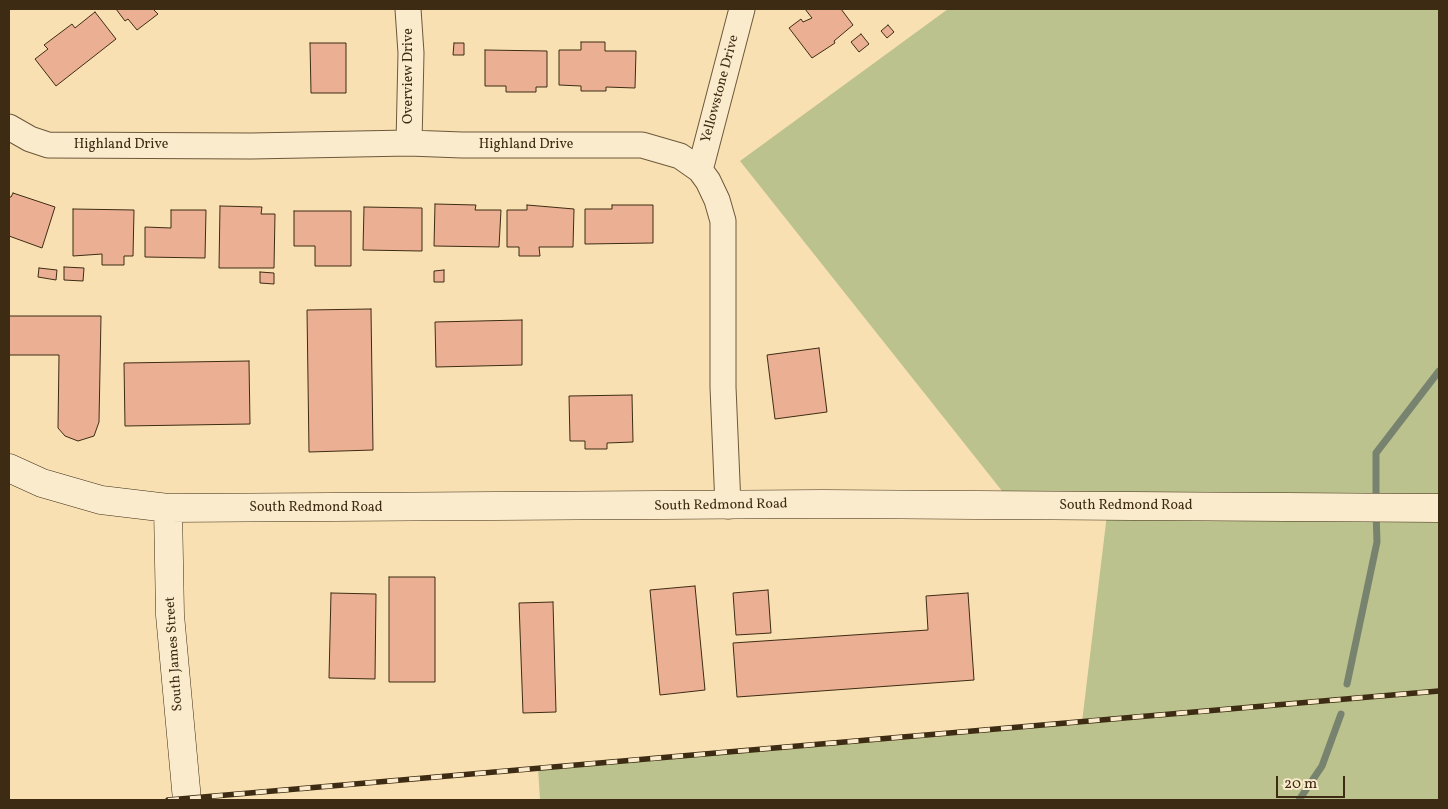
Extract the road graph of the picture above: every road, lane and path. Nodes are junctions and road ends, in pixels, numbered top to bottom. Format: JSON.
{"nodes":[{"id":1,"x":408,"y":9,"type":"edge"},
{"id":2,"x":742,"y":9,"type":"edge"},
{"id":3,"x":9,"y":127,"type":"edge"},
{"id":4,"x":409,"y":143,"type":"junction"},
{"id":5,"x":700,"y":170,"type":"junction"},
{"id":6,"x":9,"y":468,"type":"edge"},
{"id":7,"x":728,"y":506,"type":"junction"},
{"id":8,"x":168,"y":508,"type":"junction"},
{"id":9,"x":1439,"y":508,"type":"edge"},
{"id":10,"x":187,"y":800,"type":"edge"}],
"edges":[{"from":1,"to":4,"type":"street","name":"Overview Drive"},
{"from":2,"to":5,"type":"street","name":"Yellowstone Drive"},
{"from":3,"to":4,"type":"street","name":"Highland Drive"},
{"from":4,"to":5,"type":"street","name":"Highland Drive"},
{"from":5,"to":7,"type":"street","name":"Highland Drive"},
{"from":6,"to":8,"type":"street","name":"South Redmond Road"},
{"from":7,"to":8,"type":"street","name":"South Redmond Road"},
{"from":7,"to":9,"type":"street","name":"South Redmond Road"},
{"from":8,"to":10,"type":"street","name":"South James Street"}]}
